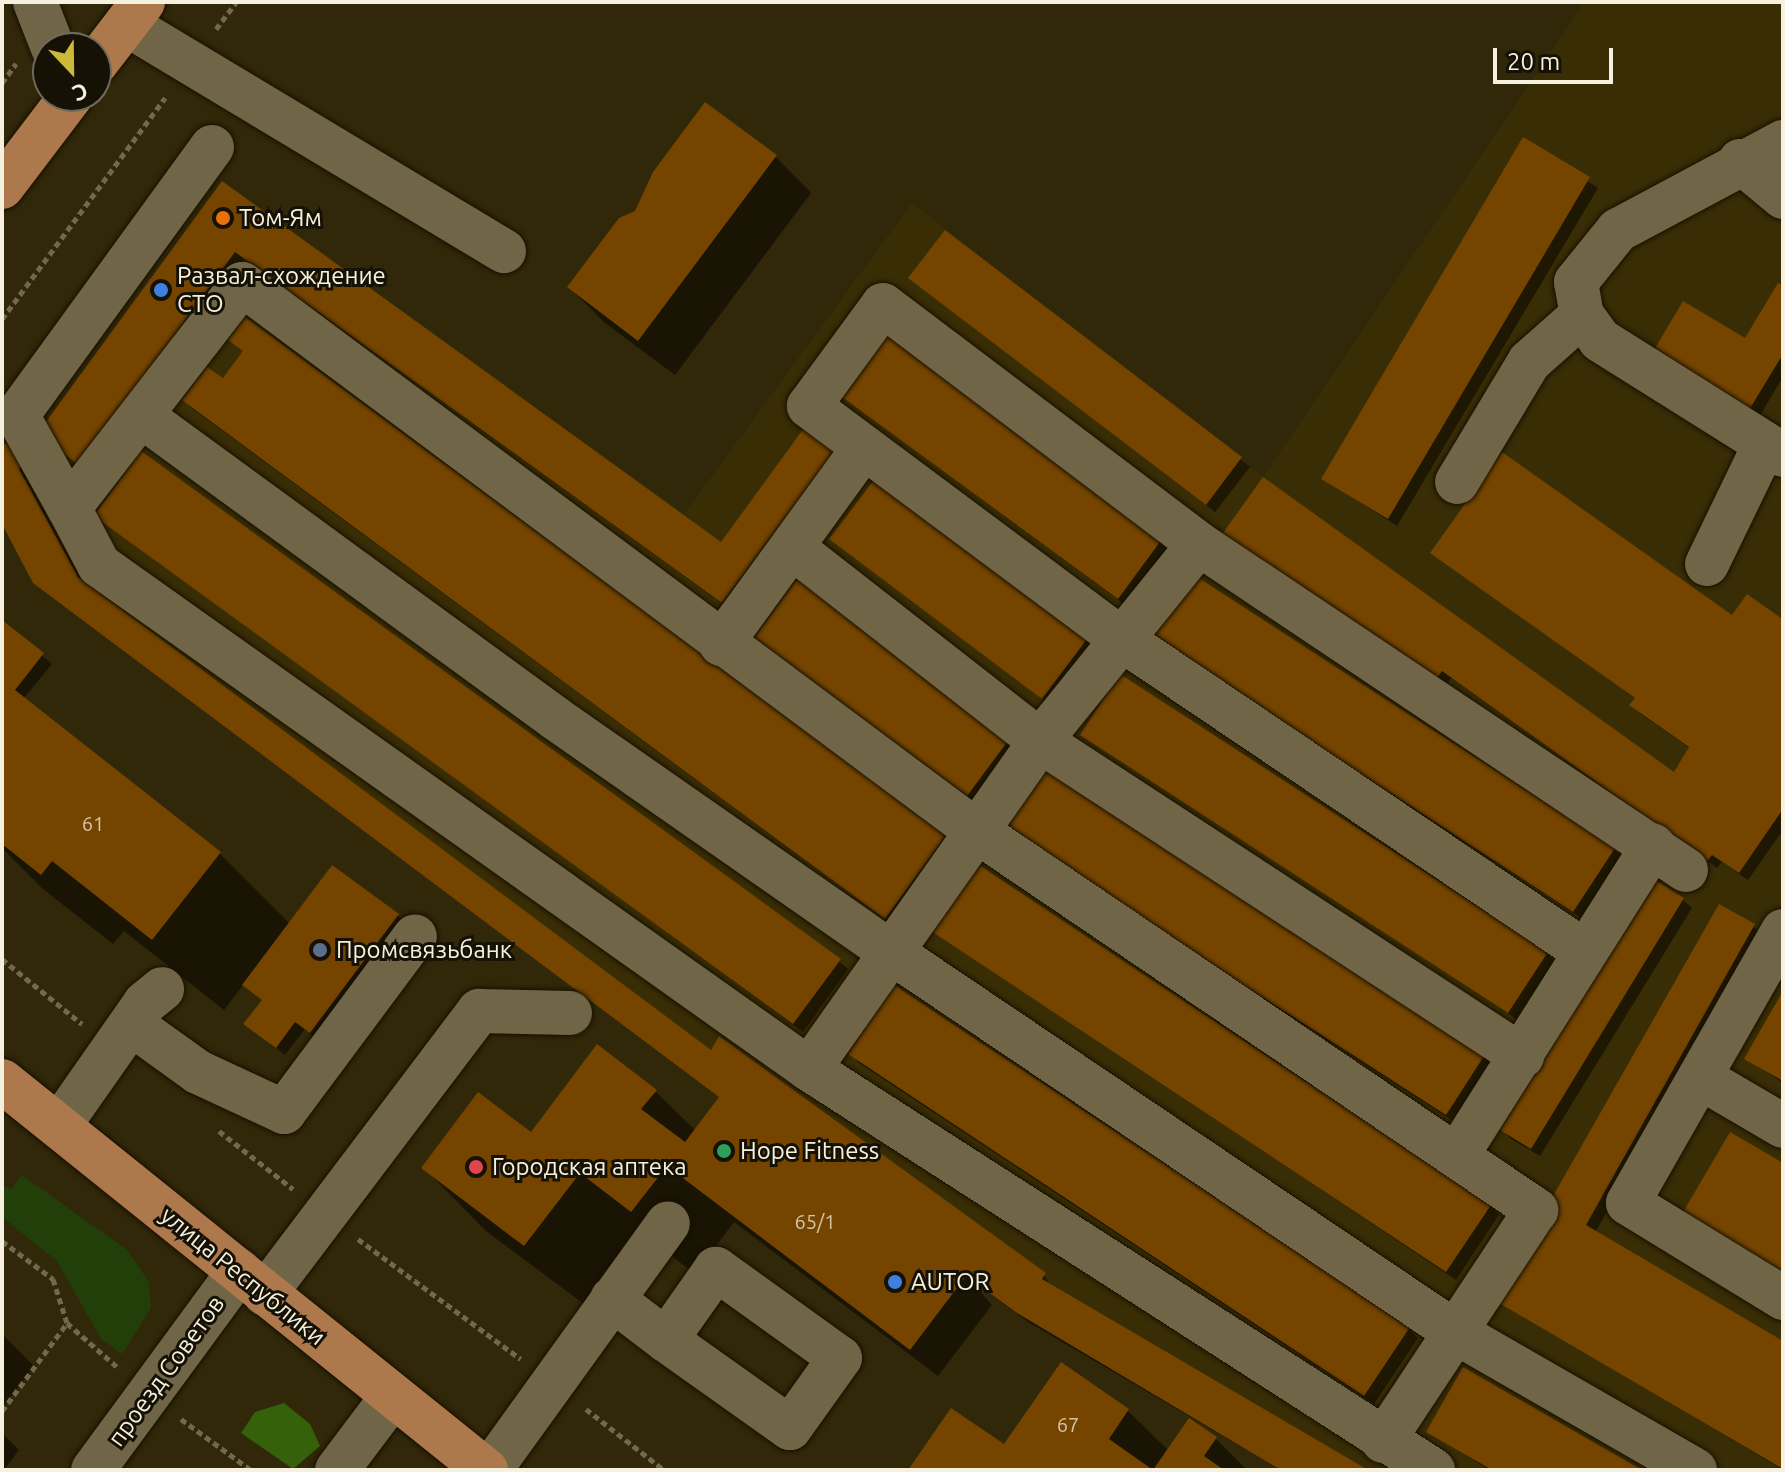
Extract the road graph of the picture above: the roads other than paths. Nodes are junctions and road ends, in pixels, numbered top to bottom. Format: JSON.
{"nodes":[{"id":1,"x":35,"y":2,"type":"edge"},
{"id":2,"x":134,"y":13,"type":"edge"},
{"id":3,"x":47,"y":32,"type":"edge"},
{"id":4,"x":112,"y":42,"type":"edge"},
{"id":5,"x":59,"y":112,"type":"edge"},
{"id":6,"x":1783,"y":142,"type":"edge"},
{"id":7,"x":212,"y":147,"type":"dead end"},
{"id":8,"x":1740,"y":161,"type":"junction"},
{"id":9,"x":2,"y":187,"type":"edge"},
{"id":10,"x":1783,"y":197,"type":"edge"},
{"id":11,"x":504,"y":251,"type":"dead end"},
{"id":12,"x":1582,"y":315,"type":"junction"},
{"id":13,"x":143,"y":417,"type":"junction"},
{"id":14,"x":862,"y":450,"type":"junction"},
{"id":15,"x":1773,"y":451,"type":"edge"},
{"id":16,"x":1457,"y":482,"type":"dead end"},
{"id":17,"x":69,"y":508,"type":"junction"},
{"id":18,"x":1199,"y":544,"type":"junction"},
{"id":19,"x":793,"y":548,"type":"junction"},
{"id":20,"x":1707,"y":564,"type":"dead end"},
{"id":21,"x":1124,"y":641,"type":"junction"},
{"id":22,"x":721,"y":644,"type":"junction"},
{"id":23,"x":1040,"y":741,"type":"junction"},
{"id":24,"x":975,"y":830,"type":"junction"},
{"id":25,"x":1783,"y":931,"type":"edge"},
{"id":26,"x":415,"y":936,"type":"dead end"},
{"id":27,"x":1584,"y":951,"type":"junction"},
{"id":28,"x":891,"y":952,"type":"junction"},
{"id":29,"x":162,"y":989,"type":"dead end"},
{"id":30,"x":570,"y":1013,"type":"dead end"},
{"id":31,"x":134,"y":1026,"type":"junction"},
{"id":32,"x":1522,"y":1056,"type":"junction"},
{"id":33,"x":809,"y":1069,"type":"junction"},
{"id":34,"x":1701,"y":1078,"type":"junction"},
{"id":35,"x":2,"y":1081,"type":"edge"},
{"id":36,"x":59,"y":1126,"type":"junction"},
{"id":37,"x":1783,"y":1126,"type":"edge"},
{"id":38,"x":1458,"y":1154,"type":"junction"},
{"id":39,"x":668,"y":1223,"type":"dead end"},
{"id":40,"x":252,"y":1283,"type":"junction"},
{"id":41,"x":1783,"y":1298,"type":"edge"},
{"id":42,"x":612,"y":1299,"type":"junction"},
{"id":43,"x":1455,"y":1332,"type":"junction"},
{"id":44,"x":666,"y":1340,"type":"dead end"},
{"id":45,"x":392,"y":1397,"type":"junction"},
{"id":46,"x":1383,"y":1441,"type":"junction"},
{"id":47,"x":93,"y":1470,"type":"edge"},
{"id":48,"x":337,"y":1470,"type":"edge"},
{"id":49,"x":488,"y":1470,"type":"edge"},
{"id":50,"x":1433,"y":1470,"type":"edge"},
{"id":51,"x":1695,"y":1470,"type":"edge"}],
"edges":[{"from":1,"to":3,"type":"street"},
{"from":2,"to":4,"type":"main road"},
{"from":2,"to":11,"type":"street"},
{"from":5,"to":9,"type":"main road"},
{"from":6,"to":8,"type":"street"},
{"from":7,"to":17,"type":"street"},
{"from":8,"to":10,"type":"street"},
{"from":8,"to":12,"type":"street"},
{"from":12,"to":15,"type":"street"},
{"from":12,"to":16,"type":"street"},
{"from":13,"to":17,"type":"street"},
{"from":13,"to":22,"type":"street"},
{"from":13,"to":28,"type":"street"},
{"from":14,"to":18,"type":"street"},
{"from":14,"to":19,"type":"street"},
{"from":14,"to":21,"type":"street"},
{"from":15,"to":20,"type":"street"},
{"from":17,"to":33,"type":"street"},
{"from":18,"to":21,"type":"street"},
{"from":18,"to":27,"type":"street"},
{"from":19,"to":22,"type":"street"},
{"from":19,"to":23,"type":"street"},
{"from":21,"to":23,"type":"street"},
{"from":21,"to":27,"type":"street"},
{"from":22,"to":24,"type":"street"},
{"from":23,"to":24,"type":"street"},
{"from":23,"to":32,"type":"street"},
{"from":24,"to":28,"type":"street"},
{"from":24,"to":38,"type":"street"},
{"from":25,"to":34,"type":"street"},
{"from":26,"to":31,"type":"street"},
{"from":27,"to":32,"type":"street"},
{"from":28,"to":33,"type":"street"},
{"from":28,"to":43,"type":"street"},
{"from":29,"to":31,"type":"street"},
{"from":30,"to":40,"type":"street","name":"проезд Советов"},
{"from":31,"to":36,"type":"street"},
{"from":32,"to":38,"type":"street"},
{"from":33,"to":46,"type":"street"},
{"from":34,"to":37,"type":"street"},
{"from":34,"to":41,"type":"street"},
{"from":35,"to":36,"type":"main road","name":"улица Республики"},
{"from":36,"to":40,"type":"main road","name":"улица Республики"},
{"from":38,"to":43,"type":"street"},
{"from":39,"to":42,"type":"street"},
{"from":40,"to":45,"type":"main road","name":"улица Республики"},
{"from":40,"to":47,"type":"street","name":"проезд Советов"},
{"from":42,"to":44,"type":"street"},
{"from":42,"to":49,"type":"street"},
{"from":43,"to":46,"type":"street"},
{"from":43,"to":51,"type":"street"},
{"from":45,"to":48,"type":"street"},
{"from":45,"to":49,"type":"main road","name":"улица Республики"},
{"from":46,"to":50,"type":"street"}]}
